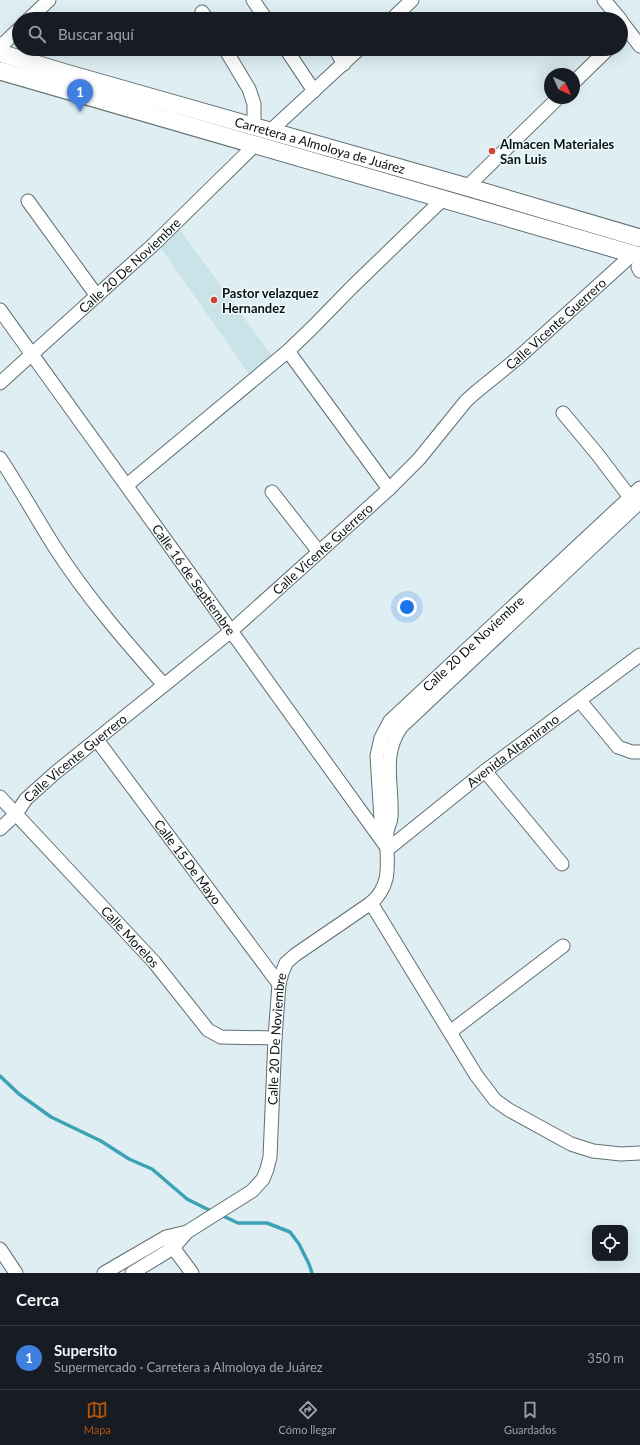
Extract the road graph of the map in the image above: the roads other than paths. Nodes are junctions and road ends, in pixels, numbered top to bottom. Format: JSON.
{"nodes":[{"id":1,"x":49,"y":0,"type":"edge"},
{"id":2,"x":253,"y":0,"type":"edge"},
{"id":3,"x":412,"y":0,"type":"edge"},
{"id":4,"x":604,"y":0,"type":"edge"},
{"id":5,"x":36,"y":12,"type":"edge"},
{"id":6,"x":261,"y":12,"type":"edge"},
{"id":7,"x":399,"y":12,"type":"edge"},
{"id":8,"x":612,"y":12,"type":"edge"},
{"id":9,"x":628,"y":33,"type":"edge"},
{"id":10,"x":12,"y":36,"type":"edge"},
{"id":11,"x":640,"y":46,"type":"edge"},
{"id":12,"x":0,"y":48,"type":"edge"},
{"id":13,"x":0,"y":53,"type":"edge"},
{"id":14,"x":229,"y":56,"type":"edge"},
{"id":15,"x":291,"y":56,"type":"edge"},
{"id":16,"x":339,"y":56,"type":"edge"},
{"id":17,"x":352,"y":56,"type":"edge"},
{"id":18,"x":601,"y":56,"type":"edge"},
{"id":19,"x":344,"y":64,"type":"junction"},
{"id":20,"x":0,"y":71,"type":"edge"},
{"id":21,"x":580,"y":76,"type":"edge"},
{"id":22,"x":314,"y":91,"type":"junction"},
{"id":23,"x":127,"y":99,"type":"junction"},
{"id":24,"x":552,"y":104,"type":"edge"},
{"id":25,"x":260,"y":134,"type":"junction"},
{"id":26,"x":467,"y":187,"type":"junction"},
{"id":27,"x":444,"y":199,"type":"junction"},
{"id":28,"x":28,"y":200,"type":"dead end"},
{"id":29,"x":640,"y":238,"type":"edge"},
{"id":30,"x":638,"y":257,"type":"edge"},
{"id":31,"x":640,"y":271,"type":"edge"},
{"id":32,"x":97,"y":296,"type":"junction"},
{"id":33,"x":0,"y":310,"type":"edge"},
{"id":34,"x":288,"y":351,"type":"junction"},
{"id":35,"x":32,"y":354,"type":"junction"},
{"id":36,"x":0,"y":383,"type":"edge"},
{"id":37,"x":563,"y":413,"type":"dead end"},
{"id":38,"x":0,"y":458,"type":"edge"},
{"id":39,"x":126,"y":485,"type":"junction"},
{"id":40,"x":640,"y":488,"type":"edge"},
{"id":41,"x":389,"y":489,"type":"junction"},
{"id":42,"x":272,"y":492,"type":"dead end"},
{"id":43,"x":636,"y":502,"type":"edge"},
{"id":44,"x":319,"y":552,"type":"junction"},
{"id":45,"x":230,"y":632,"type":"junction"},
{"id":46,"x":640,"y":655,"type":"edge"},
{"id":47,"x":164,"y":685,"type":"junction"},
{"id":48,"x":580,"y":701,"type":"junction"},
{"id":49,"x":97,"y":740,"type":"junction"},
{"id":50,"x":640,"y":752,"type":"edge"},
{"id":51,"x":485,"y":771,"type":"junction"},
{"id":52,"x":0,"y":798,"type":"edge"},
{"id":53,"x":16,"y":814,"type":"junction"},
{"id":54,"x":0,"y":829,"type":"edge"},
{"id":55,"x":388,"y":849,"type":"junction"},
{"id":56,"x":562,"y":864,"type":"dead end"},
{"id":57,"x":371,"y":903,"type":"junction"},
{"id":58,"x":563,"y":946,"type":"dead end"},
{"id":59,"x":279,"y":984,"type":"junction"},
{"id":60,"x":450,"y":1032,"type":"junction"},
{"id":61,"x":275,"y":1038,"type":"junction"},
{"id":62,"x":640,"y":1153,"type":"edge"},
{"id":63,"x":170,"y":1243,"type":"junction"},
{"id":64,"x":0,"y":1249,"type":"edge"},
{"id":65,"x":16,"y":1273,"type":"edge"},
{"id":66,"x":104,"y":1273,"type":"edge"},
{"id":67,"x":132,"y":1273,"type":"edge"},
{"id":68,"x":192,"y":1273,"type":"edge"}],
"edges":[{"from":1,"to":5,"type":"street"},
{"from":2,"to":6,"type":"street"},
{"from":3,"to":7,"type":"street"},
{"from":4,"to":8,"type":"street"},
{"from":9,"to":11,"type":"street"},
{"from":10,"to":12,"type":"street"},
{"from":13,"to":23,"type":"main road","name":"Carretera a Almoloya de Juárez"},
{"from":14,"to":25,"type":"street"},
{"from":15,"to":22,"type":"street"},
{"from":16,"to":19,"type":"street"},
{"from":17,"to":19,"type":"street","name":"Calle 20 De Noviembre"},
{"from":18,"to":21,"type":"street"},
{"from":19,"to":22,"type":"street","name":"Calle 20 De Noviembre"},
{"from":20,"to":23,"type":"main road","name":"Carretera a Almoloya de Juárez"},
{"from":22,"to":25,"type":"street","name":"Calle 20 De Noviembre"},
{"from":23,"to":25,"type":"main road","name":"Carretera a Almoloya de Juárez"},
{"from":24,"to":26,"type":"street"},
{"from":25,"to":26,"type":"main road","name":"Carretera a Almoloya de Juárez"},
{"from":25,"to":27,"type":"main road","name":"Carretera a Almoloya de Juárez"},
{"from":25,"to":32,"type":"street","name":"Calle 20 De Noviembre"},
{"from":26,"to":29,"type":"main road","name":"Carretera a Almoloya de Juárez"},
{"from":27,"to":30,"type":"main road","name":"Carretera a Almoloya de Juárez"},
{"from":27,"to":34,"type":"street"},
{"from":28,"to":32,"type":"street"},
{"from":30,"to":31,"type":"street"},
{"from":30,"to":41,"type":"street","name":"Calle Vicente Guerrero"},
{"from":32,"to":35,"type":"street","name":"Calle 20 De Noviembre"},
{"from":33,"to":35,"type":"street","name":"Calle 16 de Septiembre"},
{"from":34,"to":39,"type":"street"},
{"from":34,"to":41,"type":"street"},
{"from":35,"to":36,"type":"street","name":"Calle 20 De Noviembre"},
{"from":35,"to":39,"type":"street","name":"Calle 16 de Septiembre"},
{"from":37,"to":43,"type":"street"},
{"from":38,"to":47,"type":"street"},
{"from":39,"to":45,"type":"street","name":"Calle 16 de Septiembre"},
{"from":40,"to":43,"type":"street","name":"Calle 20 De Noviembre"},
{"from":41,"to":44,"type":"street","name":"Calle Vicente Guerrero"},
{"from":42,"to":44,"type":"street"},
{"from":43,"to":55,"type":"street","name":"Calle 20 De Noviembre"},
{"from":44,"to":45,"type":"street","name":"Calle Vicente Guerrero"},
{"from":45,"to":47,"type":"street","name":"Calle Vicente Guerrero"},
{"from":45,"to":55,"type":"street","name":"Calle 16 de Septiembre"},
{"from":46,"to":48,"type":"street","name":"Avenida Altamirano"},
{"from":47,"to":49,"type":"street","name":"Calle Vicente Guerrero"},
{"from":48,"to":50,"type":"street"},
{"from":48,"to":51,"type":"street","name":"Avenida Altamirano"},
{"from":49,"to":53,"type":"street","name":"Calle Vicente Guerrero"},
{"from":49,"to":59,"type":"street","name":"Calle 15 De Mayo"},
{"from":51,"to":55,"type":"street","name":"Avenida Altamirano"},
{"from":51,"to":56,"type":"street"},
{"from":52,"to":53,"type":"street","name":"Calle Morelos"},
{"from":53,"to":54,"type":"street","name":"Calle Vicente Guerrero"},
{"from":53,"to":61,"type":"street","name":"Calle Morelos"},
{"from":55,"to":57,"type":"street","name":"Calle 20 De Noviembre"},
{"from":57,"to":59,"type":"street","name":"Calle 20 De Noviembre"},
{"from":57,"to":60,"type":"street"},
{"from":58,"to":60,"type":"street"},
{"from":59,"to":61,"type":"street","name":"Calle 20 De Noviembre"},
{"from":60,"to":62,"type":"street"},
{"from":61,"to":63,"type":"street","name":"Calle 20 De Noviembre"},
{"from":63,"to":66,"type":"street"},
{"from":63,"to":67,"type":"street"},
{"from":63,"to":68,"type":"street"},
{"from":64,"to":65,"type":"street"}]}
